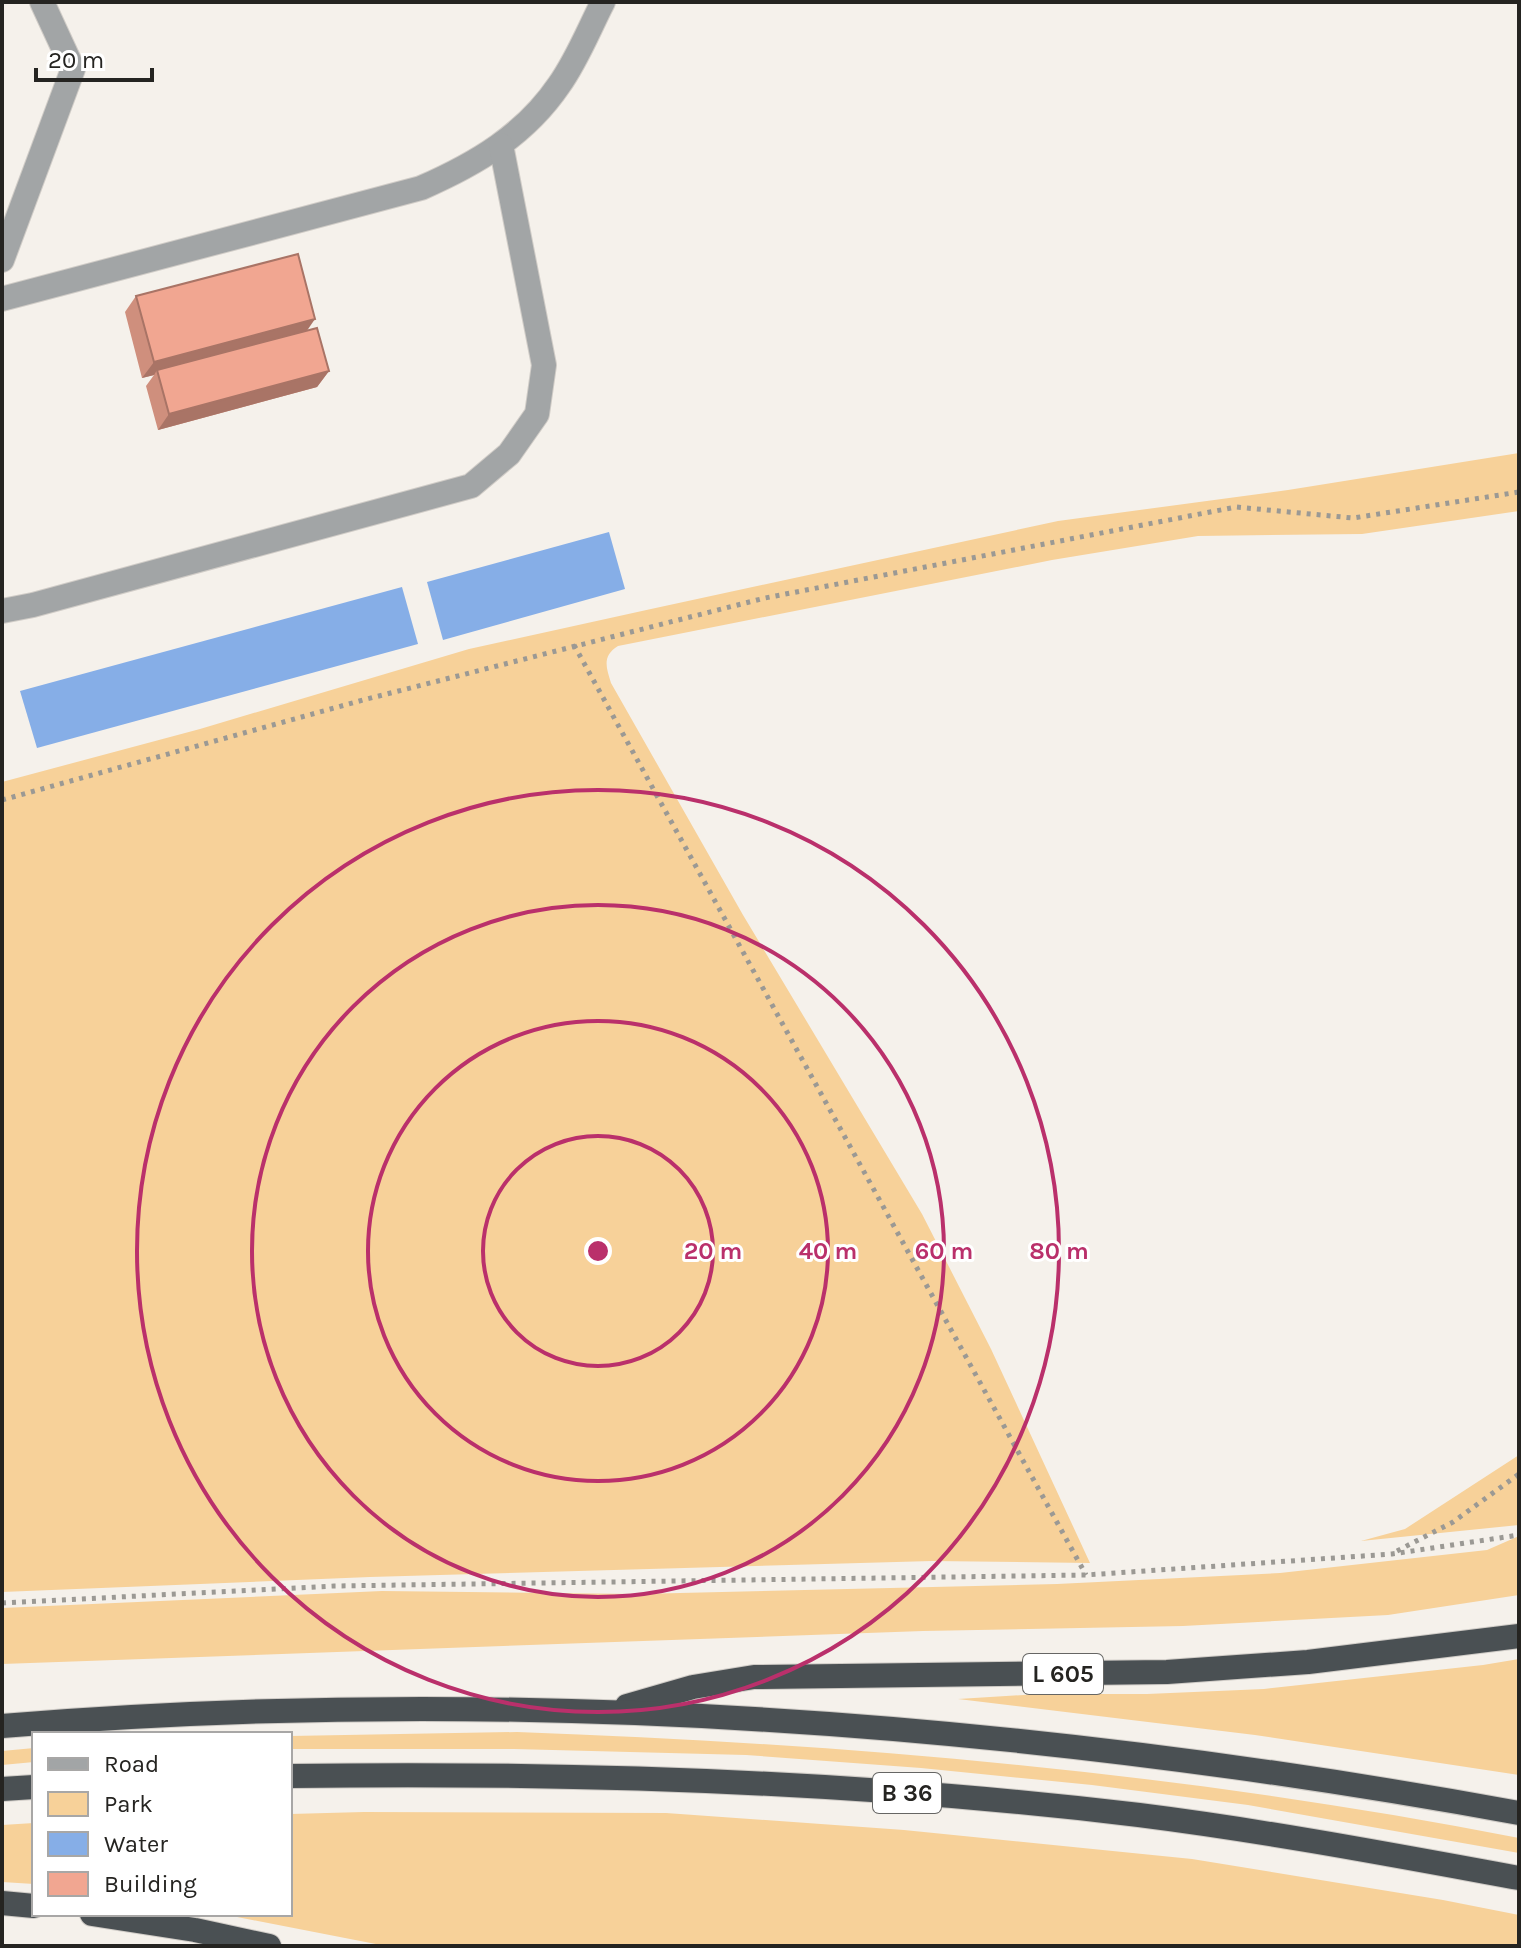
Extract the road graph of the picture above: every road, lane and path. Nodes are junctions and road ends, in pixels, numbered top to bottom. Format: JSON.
{"nodes":[{"id":1,"x":42,"y":2,"type":"edge"},
{"id":2,"x":603,"y":2,"type":"edge"},
{"id":3,"x":501,"y":145,"type":"junction"},
{"id":4,"x":2,"y":260,"type":"edge"},
{"id":5,"x":2,"y":299,"type":"edge"},
{"id":6,"x":1519,"y":492,"type":"edge"},
{"id":7,"x":2,"y":611,"type":"edge"},
{"id":8,"x":574,"y":645,"type":"junction"},
{"id":9,"x":2,"y":800,"type":"edge"},
{"id":10,"x":1519,"y":1474,"type":"edge"},
{"id":11,"x":1519,"y":1535,"type":"edge"},
{"id":12,"x":1392,"y":1554,"type":"junction"},
{"id":13,"x":1086,"y":1575,"type":"junction"},
{"id":14,"x":2,"y":1603,"type":"edge"},
{"id":15,"x":1519,"y":1636,"type":"edge"},
{"id":16,"x":610,"y":1711,"type":"junction"},
{"id":17,"x":2,"y":1726,"type":"edge"},
{"id":18,"x":292,"y":1776,"type":"edge"},
{"id":19,"x":32,"y":1787,"type":"edge"},
{"id":20,"x":2,"y":1789,"type":"edge"},
{"id":21,"x":1519,"y":1813,"type":"edge"},
{"id":22,"x":1519,"y":1878,"type":"edge"},
{"id":23,"x":2,"y":1903,"type":"edge"},
{"id":24,"x":32,"y":1906,"type":"edge"},
{"id":25,"x":105,"y":1916,"type":"edge"},
{"id":26,"x":195,"y":1930,"type":"junction"},
{"id":27,"x":228,"y":1946,"type":"edge"},
{"id":28,"x":269,"y":1946,"type":"edge"}],
"edges":[{"from":1,"to":4,"type":"lane"},
{"from":2,"to":3,"type":"lane"},
{"from":3,"to":5,"type":"lane"},
{"from":3,"to":7,"type":"lane"},
{"from":6,"to":8,"type":"path"},
{"from":8,"to":9,"type":"path"},
{"from":8,"to":13,"type":"path"},
{"from":10,"to":12,"type":"path"},
{"from":11,"to":12,"type":"path"},
{"from":12,"to":13,"type":"path"},
{"from":13,"to":14,"type":"path"},
{"from":15,"to":16,"type":"highway","number":"L 605"},
{"from":16,"to":17,"type":"highway"},
{"from":16,"to":21,"type":"highway"},
{"from":18,"to":22,"type":"highway","number":"B 36"},
{"from":19,"to":20,"type":"highway"},
{"from":23,"to":24,"type":"highway"},
{"from":25,"to":26,"type":"highway"},
{"from":26,"to":27,"type":"highway"},
{"from":26,"to":28,"type":"highway"}]}
